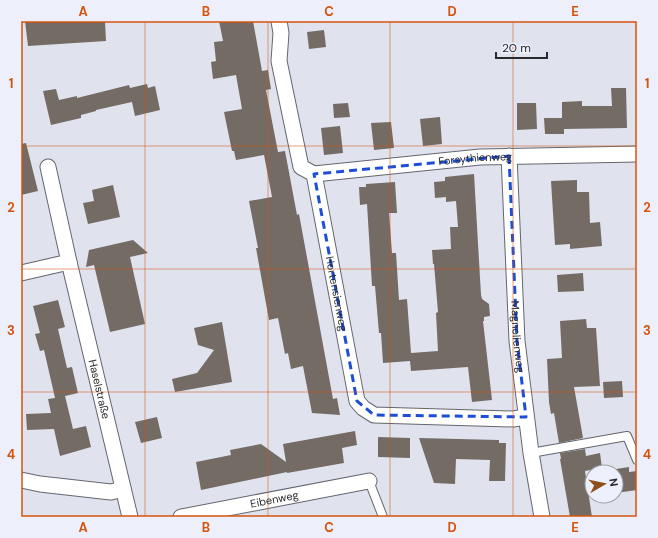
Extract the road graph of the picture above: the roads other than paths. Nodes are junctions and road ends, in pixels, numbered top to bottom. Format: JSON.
{"nodes":[{"id":1,"x":279,"y":21,"type":"edge"},
{"id":2,"x":637,"y":154,"type":"edge"},
{"id":3,"x":509,"y":156,"type":"junction"},
{"id":4,"x":48,"y":167,"type":"dead end"},
{"id":5,"x":314,"y":174,"type":"junction"},
{"id":6,"x":69,"y":262,"type":"junction"},
{"id":7,"x":21,"y":273,"type":"edge"},
{"id":8,"x":526,"y":417,"type":"junction"},
{"id":9,"x":531,"y":453,"type":"junction"},
{"id":10,"x":637,"y":460,"type":"edge"},
{"id":11,"x":21,"y":480,"type":"edge"},
{"id":12,"x":369,"y":480,"type":"joint"},
{"id":13,"x":124,"y":489,"type":"junction"},
{"id":14,"x":130,"y":517,"type":"edge"},
{"id":15,"x":181,"y":517,"type":"edge"},
{"id":16,"x":383,"y":517,"type":"edge"},
{"id":17,"x":542,"y":517,"type":"edge"}],
"edges":[{"from":1,"to":5,"type":"street"},
{"from":2,"to":3,"type":"street","name":"Forsythienweg"},
{"from":3,"to":5,"type":"street","name":"Forsythienweg"},
{"from":3,"to":8,"type":"street","name":"Magnolienweg"},
{"from":4,"to":6,"type":"street","name":"Haselstraße"},
{"from":5,"to":8,"type":"street","name":"Hortensienweg"},
{"from":6,"to":7,"type":"street"},
{"from":6,"to":13,"type":"street","name":"Haselstraße"},
{"from":8,"to":9,"type":"street","name":"Magnolienweg"},
{"from":9,"to":10,"type":"lane"},
{"from":9,"to":17,"type":"street","name":"Magnolienweg"},
{"from":11,"to":13,"type":"street"},
{"from":12,"to":15,"type":"street","name":"Eibenweg"},
{"from":12,"to":16,"type":"lane"},
{"from":13,"to":14,"type":"street","name":"Haselstraße"}]}
